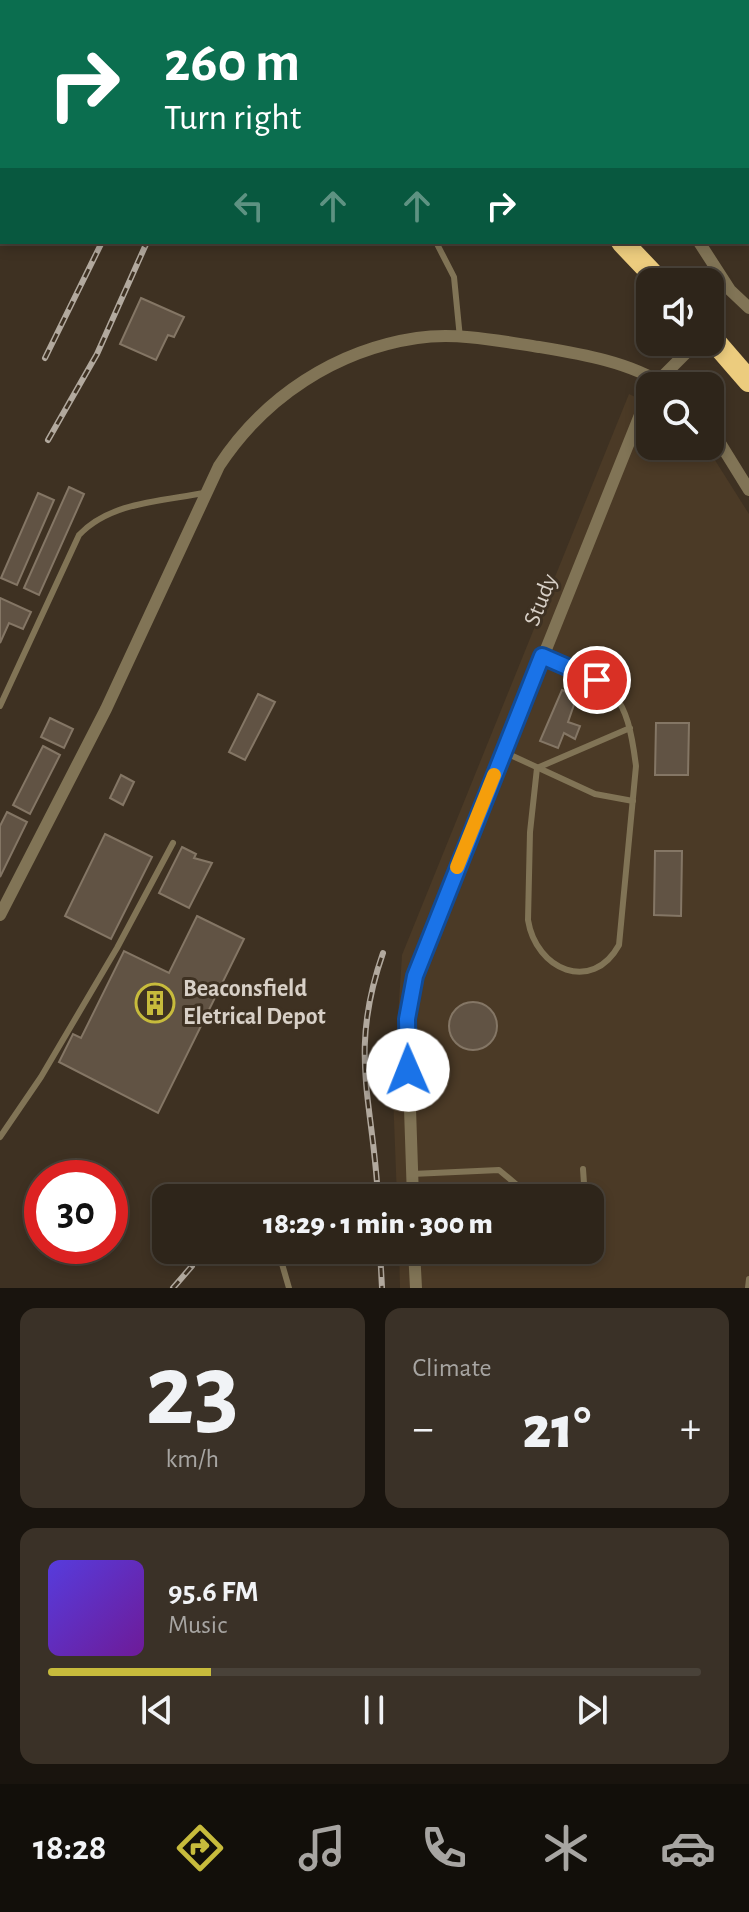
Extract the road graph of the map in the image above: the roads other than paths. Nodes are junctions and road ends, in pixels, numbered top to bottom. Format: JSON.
{"nodes":[{"id":1,"x":437,"y":244,"type":"edge"},
{"id":2,"x":624,"y":244,"type":"edge"},
{"id":3,"x":700,"y":244,"type":"edge"},
{"id":4,"x":647,"y":268,"type":"edge"},
{"id":5,"x":749,"y":308,"type":"edge"},
{"id":6,"x":460,"y":338,"type":"junction"},
{"id":7,"x":724,"y":353,"type":"edge"},
{"id":8,"x":684,"y":356,"type":"edge"},
{"id":9,"x":670,"y":372,"type":"edge"},
{"id":10,"x":636,"y":378,"type":"edge"},
{"id":11,"x":749,"y":382,"type":"edge"},
{"id":12,"x":636,"y":435,"type":"edge"},
{"id":13,"x":724,"y":450,"type":"edge"},
{"id":14,"x":749,"y":490,"type":"edge"},
{"id":15,"x":204,"y":493,"type":"junction"},
{"id":16,"x":542,"y":656,"type":"junction"},
{"id":17,"x":0,"y":706,"type":"edge"},
{"id":18,"x":630,"y":728,"type":"junction"},
{"id":19,"x":504,"y":752,"type":"junction"},
{"id":20,"x":537,"y":768,"type":"junction"},
{"id":21,"x":633,"y":801,"type":"junction"},
{"id":22,"x":173,"y":843,"type":"dead end"},
{"id":23,"x":0,"y":915,"type":"edge"},
{"id":24,"x":0,"y":1137,"type":"edge"},
{"id":25,"x":583,"y":1169,"type":"dead end"},
{"id":26,"x":412,"y":1174,"type":"junction"},
{"id":27,"x":412,"y":1184,"type":"edge"},
{"id":28,"x":516,"y":1184,"type":"edge"},
{"id":29,"x":584,"y":1184,"type":"edge"},
{"id":30,"x":282,"y":1264,"type":"edge"},
{"id":31,"x":415,"y":1264,"type":"edge"},
{"id":32,"x":749,"y":1279,"type":"edge"},
{"id":33,"x":289,"y":1288,"type":"edge"},
{"id":34,"x":416,"y":1288,"type":"edge"},
{"id":35,"x":748,"y":1288,"type":"edge"}],
"edges":[{"from":1,"to":6,"type":"lane"},
{"from":2,"to":4,"type":"highway"},
{"from":3,"to":5,"type":"street"},
{"from":6,"to":10,"type":"street"},
{"from":6,"to":15,"type":"street"},
{"from":7,"to":11,"type":"highway"},
{"from":8,"to":9,"type":"street","name":"Study"},
{"from":12,"to":16,"type":"street","name":"Study"},
{"from":13,"to":14,"type":"street"},
{"from":15,"to":17,"type":"lane"},
{"from":15,"to":23,"type":"street"},
{"from":16,"to":18,"type":"lane"},
{"from":16,"to":19,"type":"street","name":"Study"},
{"from":18,"to":20,"type":"lane"},
{"from":18,"to":21,"type":"lane"},
{"from":19,"to":20,"type":"lane"},
{"from":19,"to":26,"type":"street","name":"Study"},
{"from":20,"to":21,"type":"lane"},
{"from":20,"to":21,"type":"lane"},
{"from":22,"to":24,"type":"lane"},
{"from":25,"to":29,"type":"lane"},
{"from":26,"to":27,"type":"street","name":"Study"},
{"from":26,"to":28,"type":"lane"},
{"from":30,"to":33,"type":"lane"},
{"from":31,"to":34,"type":"street"},
{"from":32,"to":35,"type":"lane"}]}
